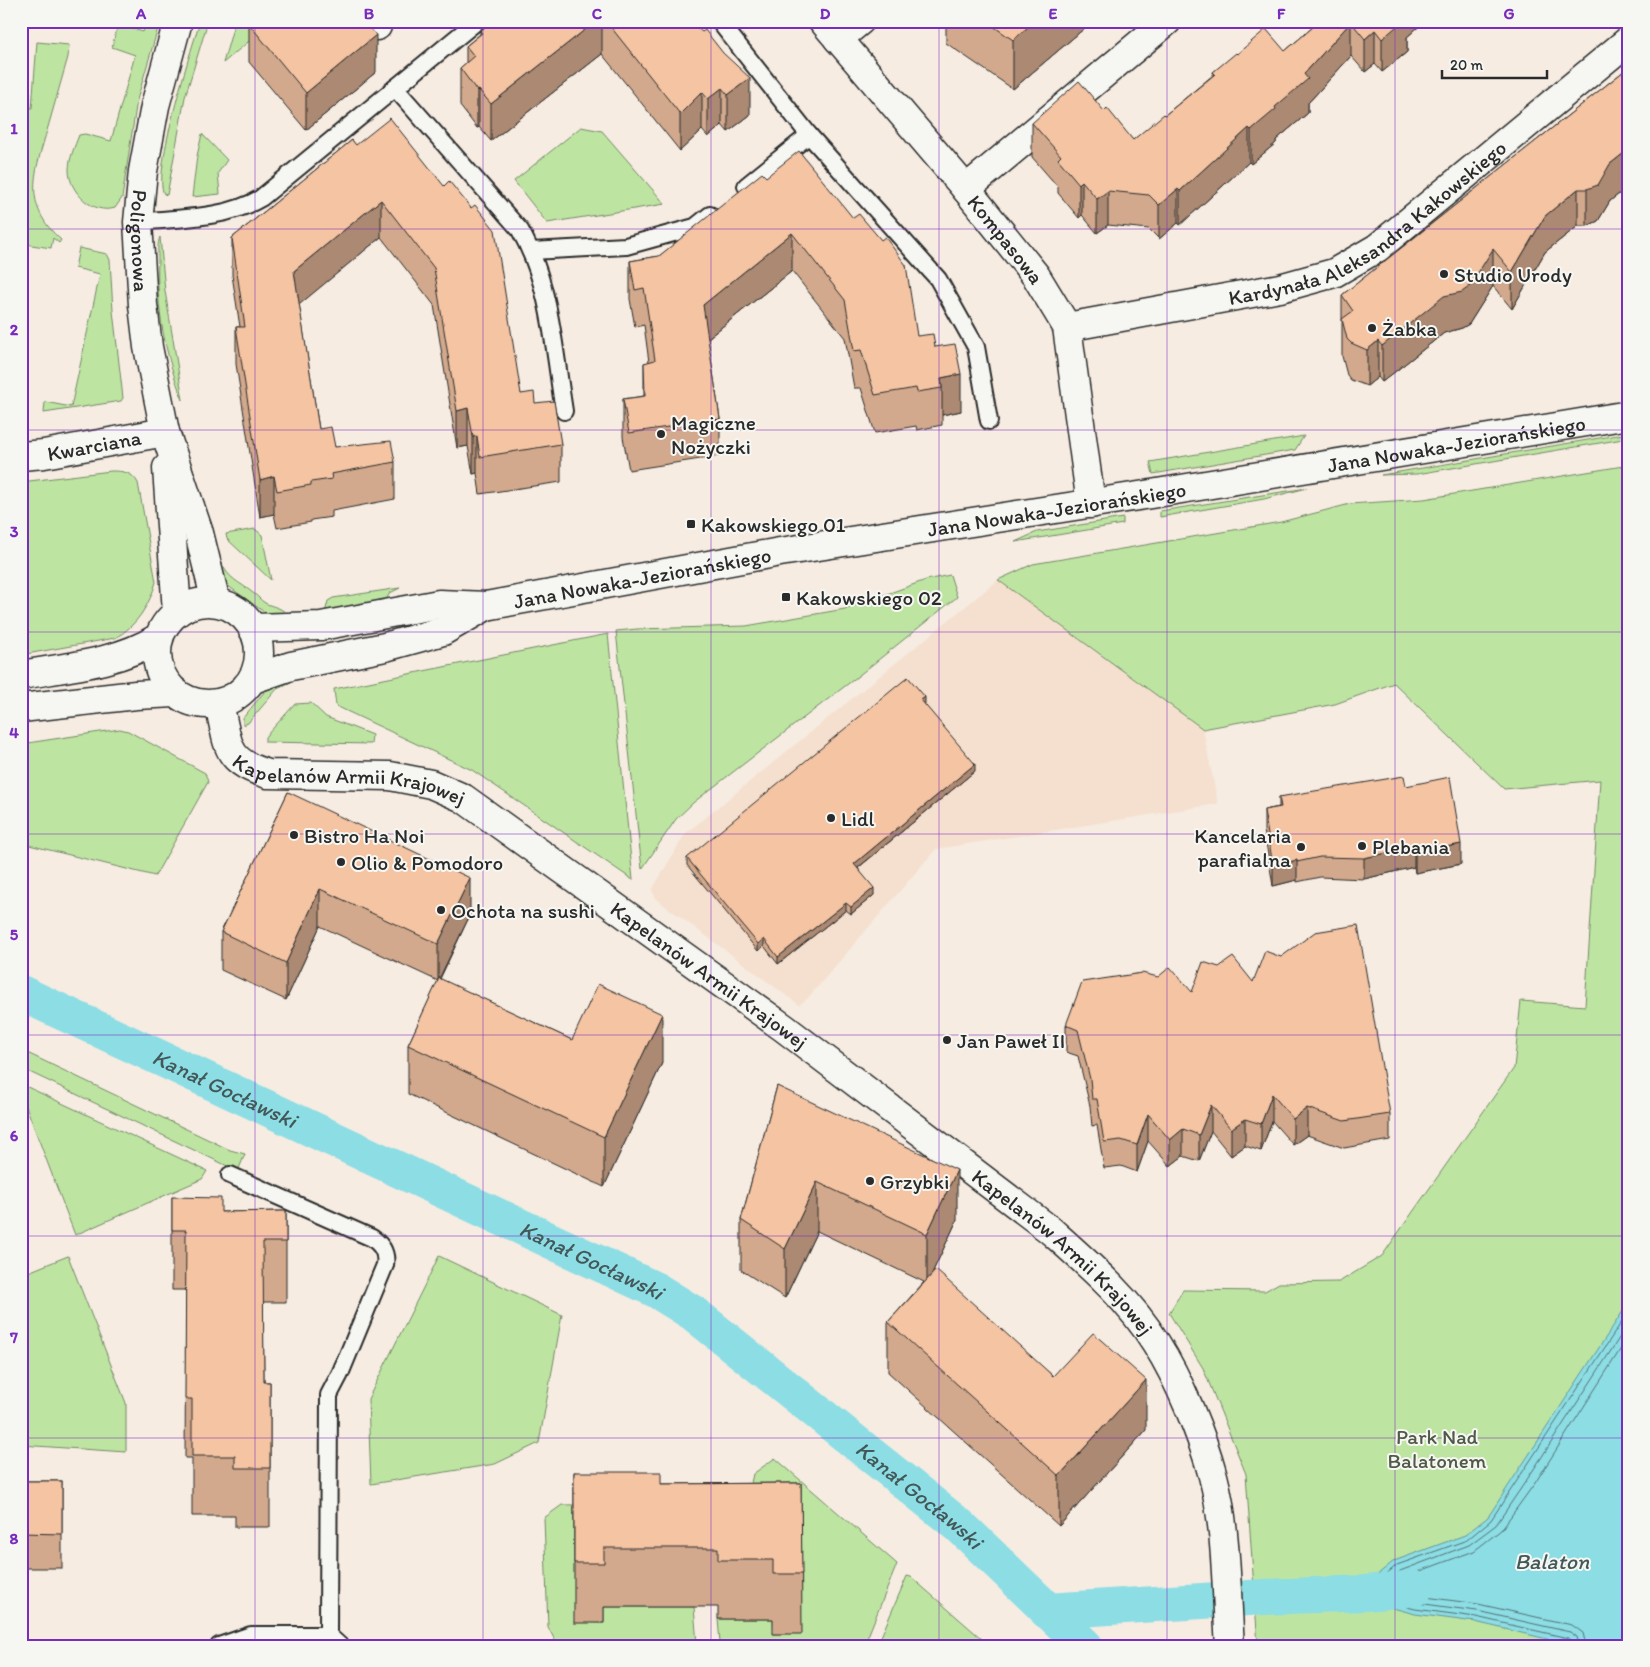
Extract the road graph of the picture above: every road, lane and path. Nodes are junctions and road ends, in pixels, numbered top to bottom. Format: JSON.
{"nodes":[{"id":1,"x":178,"y":21,"type":"edge"},
{"id":2,"x":477,"y":21,"type":"edge"},
{"id":3,"x":719,"y":21,"type":"edge"},
{"id":4,"x":860,"y":21,"type":"edge"},
{"id":5,"x":1167,"y":21,"type":"edge"},
{"id":6,"x":831,"y":30,"type":"edge"},
{"id":7,"x":1629,"y":40,"type":"edge"},
{"id":8,"x":395,"y":88,"type":"junction"},
{"id":9,"x":809,"y":135,"type":"junction"},
{"id":10,"x":966,"y":189,"type":"junction"},
{"id":11,"x":138,"y":222,"type":"junction"},
{"id":12,"x":532,"y":251,"type":"junction"},
{"id":13,"x":1067,"y":327,"type":"junction"},
{"id":14,"x":564,"y":410,"type":"dead end"},
{"id":15,"x":1629,"y":415,"type":"edge"},
{"id":16,"x":989,"y":421,"type":"dead end"},
{"id":17,"x":165,"y":432,"type":"junction"},
{"id":18,"x":21,"y":456,"type":"edge"},
{"id":19,"x":1091,"y":504,"type":"junction"},
{"id":20,"x":216,"y":602,"type":"junction"},
{"id":21,"x":486,"y":606,"type":"junction"},
{"id":22,"x":177,"y":612,"type":"junction"},
{"id":23,"x":253,"y":628,"type":"junction"},
{"id":24,"x":158,"y":638,"type":"junction"},
{"id":25,"x":21,"y":675,"type":"edge"},
{"id":26,"x":253,"y":679,"type":"junction"},
{"id":27,"x":174,"y":693,"type":"junction"},
{"id":28,"x":219,"y":704,"type":"junction"},
{"id":29,"x":21,"y":708,"type":"edge"},
{"id":30,"x":230,"y":1175,"type":"dead end"},
{"id":31,"x":334,"y":1641,"type":"edge"},
{"id":32,"x":1229,"y":1642,"type":"edge"},
{"id":33,"x":219,"y":1646,"type":"edge"}],
"edges":[{"from":1,"to":11,"type":"street","name":"Poligonowa"},
{"from":2,"to":8,"type":"lane"},
{"from":3,"to":9,"type":"lane"},
{"from":4,"to":6,"type":"street"},
{"from":5,"to":10,"type":"street"},
{"from":6,"to":10,"type":"street","name":"Kompasowa"},
{"from":7,"to":13,"type":"street","name":"Kardynała Aleksandra Kakowskiego"},
{"from":8,"to":11,"type":"lane"},
{"from":8,"to":12,"type":"lane"},
{"from":9,"to":12,"type":"lane"},
{"from":9,"to":16,"type":"lane"},
{"from":10,"to":13,"type":"street","name":"Kompasowa"},
{"from":11,"to":17,"type":"street","name":"Poligonowa"},
{"from":12,"to":14,"type":"lane"},
{"from":13,"to":19,"type":"street","name":"Kompasowa"},
{"from":15,"to":19,"type":"street","name":"Jana Nowaka-Jeziorańskiego"},
{"from":17,"to":18,"type":"street","name":"Kwarciana"},
{"from":17,"to":20,"type":"street","name":"Poligonowa"},
{"from":17,"to":22,"type":"street","name":"Poligonowa"},
{"from":19,"to":21,"type":"street","name":"Jana Nowaka-Jeziorańskiego"},
{"from":20,"to":22,"type":"street"},
{"from":20,"to":23,"type":"street"},
{"from":21,"to":23,"type":"street","name":"Jana Nowaka-Jeziorańskiego"},
{"from":21,"to":26,"type":"street","name":"Jana Nowaka-Jeziorańskiego"},
{"from":22,"to":24,"type":"street"},
{"from":23,"to":26,"type":"street"},
{"from":24,"to":25,"type":"street"},
{"from":24,"to":27,"type":"street"},
{"from":26,"to":28,"type":"street"},
{"from":27,"to":28,"type":"street"},
{"from":27,"to":29,"type":"street"},
{"from":28,"to":32,"type":"street","name":"Kapelanów Armii Krajowej"},
{"from":30,"to":31,"type":"lane"},
{"from":31,"to":33,"type":"lane"}]}
